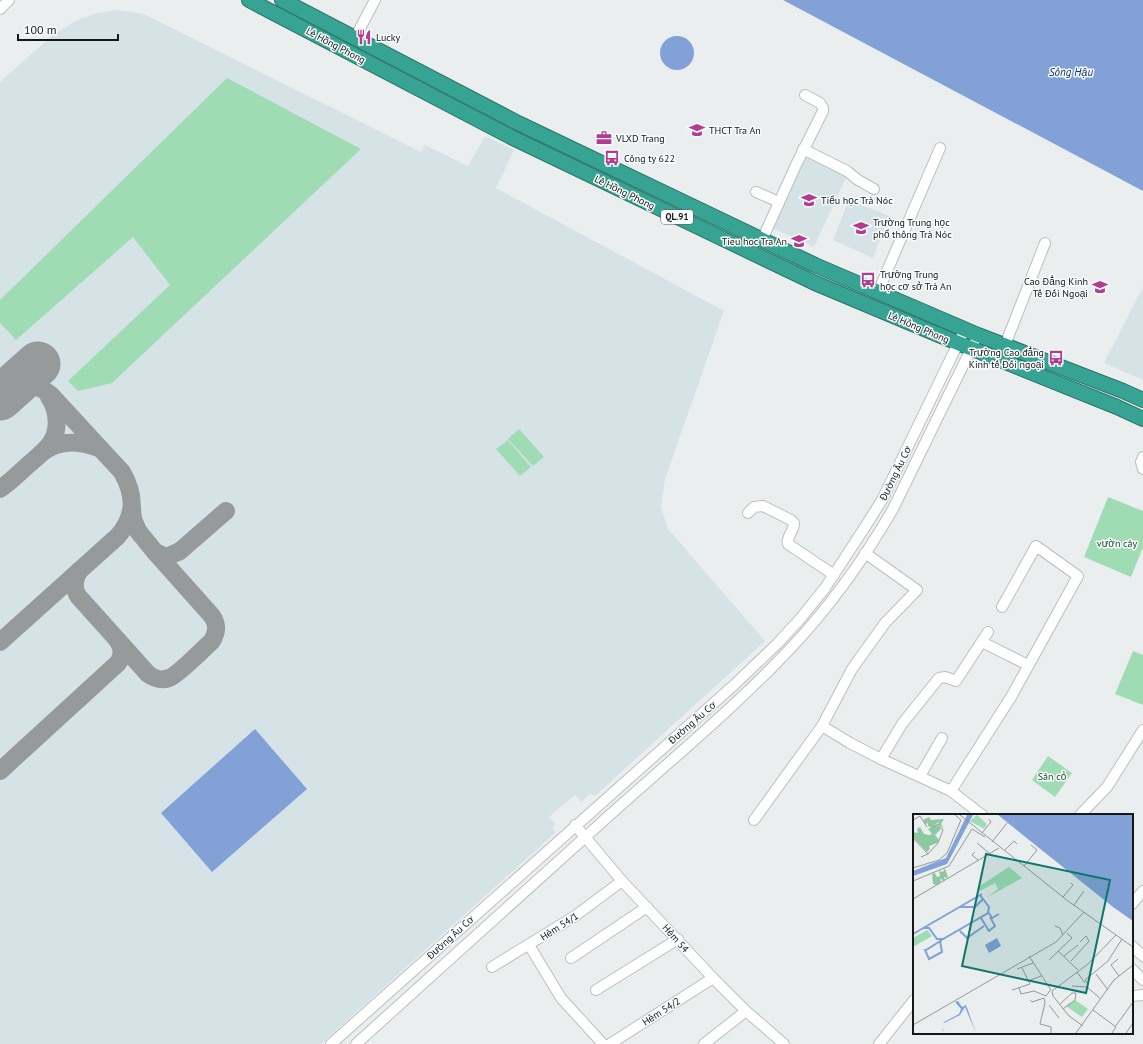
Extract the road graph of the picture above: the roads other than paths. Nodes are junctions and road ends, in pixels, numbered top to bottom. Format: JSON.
{"nodes":[{"id":1,"x":9,"y":0,"type":"edge"},
{"id":2,"x":249,"y":0,"type":"edge"},
{"id":3,"x":282,"y":0,"type":"edge"},
{"id":4,"x":375,"y":0,"type":"edge"},
{"id":5,"x":0,"y":9,"type":"edge"},
{"id":6,"x":355,"y":38,"type":"junction"},
{"id":7,"x":805,"y":95,"type":"dead end"},
{"id":8,"x":940,"y":148,"type":"dead end"},
{"id":9,"x":803,"y":149,"type":"junction"},
{"id":10,"x":874,"y":189,"type":"dead end"},
{"id":11,"x":756,"y":192,"type":"dead end"},
{"id":12,"x":779,"y":202,"type":"junction"},
{"id":13,"x":762,"y":240,"type":"junction"},
{"id":14,"x":1045,"y":243,"type":"dead end"},
{"id":15,"x":878,"y":292,"type":"junction"},
{"id":16,"x":965,"y":329,"type":"junction"},
{"id":17,"x":978,"y":335,"type":"junction"},
{"id":18,"x":1005,"y":345,"type":"junction"},
{"id":19,"x":965,"y":346,"type":"junction"},
{"id":20,"x":1123,"y":391,"type":"junction"},
{"id":21,"x":1143,"y":400,"type":"edge"},
{"id":22,"x":1117,"y":407,"type":"junction"},
{"id":23,"x":1143,"y":419,"type":"edge"},
{"id":24,"x":1143,"y":457,"type":"edge"},
{"id":25,"x":1143,"y":469,"type":"edge"},
{"id":26,"x":748,"y":513,"type":"dead end"},
{"id":27,"x":865,"y":553,"type":"junction"},
{"id":28,"x":834,"y":575,"type":"junction"},
{"id":29,"x":1002,"y":607,"type":"dead end"},
{"id":30,"x":988,"y":632,"type":"dead end"},
{"id":31,"x":982,"y":642,"type":"junction"},
{"id":32,"x":1028,"y":665,"type":"junction"},
{"id":33,"x":715,"y":702,"type":"junction"},
{"id":34,"x":725,"y":712,"type":"junction"},
{"id":35,"x":822,"y":726,"type":"junction"},
{"id":36,"x":1143,"y":730,"type":"edge"},
{"id":37,"x":942,"y":738,"type":"dead end"},
{"id":38,"x":880,"y":759,"type":"junction"},
{"id":39,"x":920,"y":776,"type":"junction"},
{"id":40,"x":951,"y":790,"type":"junction"},
{"id":41,"x":981,"y":814,"type":"edge"},
{"id":42,"x":1081,"y":814,"type":"edge"},
{"id":43,"x":754,"y":820,"type":"dead end"},
{"id":44,"x":575,"y":825,"type":"junction"},
{"id":45,"x":585,"y":837,"type":"junction"},
{"id":46,"x":622,"y":881,"type":"junction"},
{"id":47,"x":1143,"y":891,"type":"edge"},
{"id":48,"x":1133,"y":903,"type":"edge"},
{"id":49,"x":648,"y":907,"type":"junction"},
{"id":50,"x":678,"y":939,"type":"junction"},
{"id":51,"x":529,"y":945,"type":"junction"},
{"id":52,"x":1133,"y":947,"type":"edge"},
{"id":53,"x":1143,"y":956,"type":"edge"},
{"id":54,"x":571,"y":958,"type":"dead end"},
{"id":55,"x":492,"y":967,"type":"dead end"},
{"id":56,"x":1133,"y":970,"type":"edge"},
{"id":57,"x":713,"y":978,"type":"junction"},
{"id":58,"x":1143,"y":980,"type":"edge"},
{"id":59,"x":596,"y":990,"type":"dead end"},
{"id":60,"x":1143,"y":995,"type":"edge"},
{"id":61,"x":1133,"y":996,"type":"edge"},
{"id":62,"x":913,"y":1001,"type":"edge"},
{"id":63,"x":746,"y":1011,"type":"junction"},
{"id":64,"x":331,"y":1044,"type":"edge"},
{"id":65,"x":356,"y":1044,"type":"edge"},
{"id":66,"x":603,"y":1044,"type":"edge"},
{"id":67,"x":610,"y":1044,"type":"edge"},
{"id":68,"x":704,"y":1044,"type":"edge"},
{"id":69,"x":784,"y":1044,"type":"edge"},
{"id":70,"x":879,"y":1044,"type":"edge"}],
"edges":[{"from":1,"to":5,"type":"street"},
{"from":2,"to":19,"type":"highway","name":"Lê Hồng Phong","number":"QL.91"},
{"from":3,"to":6,"type":"highway","name":"Lê Hồng Phong","number":"QL.91"},
{"from":4,"to":6,"type":"street"},
{"from":6,"to":13,"type":"highway","name":"Lê Hồng Phong","number":"QL.91"},
{"from":7,"to":9,"type":"street"},
{"from":8,"to":15,"type":"street"},
{"from":9,"to":10,"type":"street"},
{"from":9,"to":12,"type":"street"},
{"from":11,"to":12,"type":"street"},
{"from":12,"to":13,"type":"street"},
{"from":13,"to":15,"type":"highway","name":"Lê Hồng Phong","number":"QL.91"},
{"from":14,"to":18,"type":"street"},
{"from":15,"to":16,"type":"highway","name":"Lê Hồng Phong","number":"QL.91"},
{"from":16,"to":17,"type":"highway","name":"Lê Hồng Phong","number":"QL.91"},
{"from":16,"to":19,"type":"street","name":"Đường Âu Cơ"},
{"from":17,"to":18,"type":"highway","name":"Lê Hồng Phong","number":"QL.91"},
{"from":17,"to":19,"type":"street","name":"Đường Âu Cơ"},
{"from":18,"to":20,"type":"highway","name":"Lê Hồng Phong","number":"QL.91"},
{"from":19,"to":22,"type":"highway","name":"Lê Hồng Phong","number":"QL.91"},
{"from":19,"to":27,"type":"street","name":"Đường Âu Cơ"},
{"from":19,"to":28,"type":"street","name":"Đường Âu Cơ"},
{"from":20,"to":21,"type":"highway","name":"Lê Hồng Phong","number":"QL.91"},
{"from":20,"to":22,"type":"highway"},
{"from":22,"to":23,"type":"highway","name":"Lê Hồng Phong","number":"QL.91"},
{"from":24,"to":25,"type":"street"},
{"from":26,"to":28,"type":"street"},
{"from":27,"to":34,"type":"street","name":"Đường Âu Cơ"},
{"from":27,"to":35,"type":"street"},
{"from":28,"to":33,"type":"street","name":"Đường Âu Cơ"},
{"from":29,"to":32,"type":"street"},
{"from":30,"to":31,"type":"street"},
{"from":31,"to":32,"type":"street"},
{"from":31,"to":38,"type":"street"},
{"from":32,"to":40,"type":"street"},
{"from":33,"to":34,"type":"street"},
{"from":33,"to":44,"type":"street","name":"Đường Âu Cơ"},
{"from":34,"to":45,"type":"street","name":"Đường Âu Cơ"},
{"from":35,"to":38,"type":"street"},
{"from":35,"to":43,"type":"street"},
{"from":36,"to":42,"type":"street"},
{"from":37,"to":39,"type":"street"},
{"from":38,"to":39,"type":"street"},
{"from":39,"to":40,"type":"street"},
{"from":40,"to":41,"type":"street"},
{"from":44,"to":45,"type":"street","name":"Hẻm 54"},
{"from":44,"to":64,"type":"street","name":"Đường Âu Cơ"},
{"from":45,"to":46,"type":"street","name":"Hẻm 54"},
{"from":45,"to":65,"type":"street","name":"Đường Âu Cơ"},
{"from":46,"to":49,"type":"street","name":"Hẻm 54"},
{"from":46,"to":51,"type":"street","name":"Hẻm 54/1"},
{"from":47,"to":48,"type":"street"},
{"from":49,"to":50,"type":"street","name":"Hẻm 54"},
{"from":49,"to":54,"type":"street"},
{"from":50,"to":57,"type":"street","name":"Hẻm 54"},
{"from":50,"to":59,"type":"street"},
{"from":51,"to":55,"type":"street","name":"Hẻm 54/1"},
{"from":51,"to":66,"type":"street"},
{"from":52,"to":53,"type":"street"},
{"from":56,"to":58,"type":"street"},
{"from":57,"to":63,"type":"street","name":"Hẻm 54"},
{"from":57,"to":67,"type":"street","name":"Hẻm 54/2"},
{"from":60,"to":61,"type":"street"},
{"from":62,"to":70,"type":"street"},
{"from":63,"to":68,"type":"street"},
{"from":63,"to":69,"type":"street","name":"Hẻm 54"}]}
